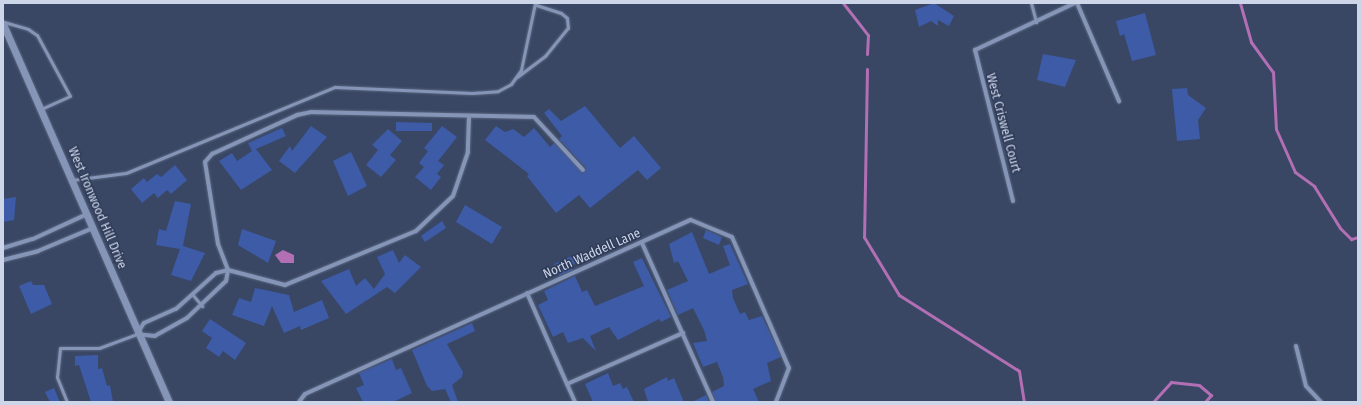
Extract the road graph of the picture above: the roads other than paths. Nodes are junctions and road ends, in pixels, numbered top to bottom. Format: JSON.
{"nodes":[{"id":1,"x":1031,"y":3,"type":"edge"},
{"id":2,"x":1076,"y":3,"type":"edge"},
{"id":3,"x":535,"y":4,"type":"edge"},
{"id":4,"x":1036,"y":22,"type":"junction"},
{"id":5,"x":3,"y":23,"type":"edge"},
{"id":6,"x":517,"y":77,"type":"junction"},
{"id":7,"x":1118,"y":101,"type":"dead end"},
{"id":8,"x":41,"y":109,"type":"junction"},
{"id":9,"x":469,"y":117,"type":"junction"},
{"id":10,"x":583,"y":170,"type":"dead end"},
{"id":11,"x":72,"y":180,"type":"junction"},
{"id":12,"x":1013,"y":201,"type":"dead end"},
{"id":13,"x":88,"y":214,"type":"junction"},
{"id":14,"x":93,"y":228,"type":"junction"},
{"id":15,"x":642,"y":243,"type":"junction"},
{"id":16,"x":3,"y":248,"type":"edge"},
{"id":17,"x":3,"y":260,"type":"edge"},
{"id":18,"x":228,"y":270,"type":"junction"},
{"id":19,"x":527,"y":293,"type":"junction"},
{"id":20,"x":192,"y":294,"type":"junction"},
{"id":21,"x":202,"y":306,"type":"junction"},
{"id":22,"x":682,"y":333,"type":"junction"},
{"id":23,"x":137,"y":334,"type":"junction"},
{"id":24,"x":1296,"y":346,"type":"dead end"},
{"id":25,"x":567,"y":384,"type":"junction"},
{"id":26,"x":67,"y":402,"type":"edge"},
{"id":27,"x":168,"y":402,"type":"edge"},
{"id":28,"x":299,"y":402,"type":"edge"},
{"id":29,"x":575,"y":402,"type":"edge"},
{"id":30,"x":713,"y":402,"type":"edge"},
{"id":31,"x":776,"y":402,"type":"edge"},
{"id":32,"x":1321,"y":402,"type":"edge"}],
"edges":[{"from":1,"to":4,"type":"lane"},
{"from":2,"to":4,"type":"street"},
{"from":2,"to":7,"type":"street"},
{"from":3,"to":6,"type":"lane"},
{"from":3,"to":6,"type":"lane"},
{"from":4,"to":12,"type":"street","name":"West Criswell Court"},
{"from":5,"to":8,"type":"street","name":"West Ironwood Hill Drive"},
{"from":5,"to":8,"type":"lane"},
{"from":6,"to":11,"type":"lane"},
{"from":8,"to":11,"type":"street","name":"West Ironwood Hill Drive"},
{"from":9,"to":10,"type":"street"},
{"from":9,"to":18,"type":"street"},
{"from":9,"to":18,"type":"street"},
{"from":11,"to":13,"type":"street","name":"West Ironwood Hill Drive"},
{"from":13,"to":14,"type":"street","name":"West Ironwood Hill Drive"},
{"from":13,"to":16,"type":"street"},
{"from":14,"to":17,"type":"street"},
{"from":14,"to":23,"type":"street","name":"West Ironwood Hill Drive"},
{"from":15,"to":19,"type":"street","name":"North Waddell Lane"},
{"from":15,"to":22,"type":"street"},
{"from":15,"to":31,"type":"street","name":"North Waddell Lane"},
{"from":18,"to":20,"type":"street"},
{"from":18,"to":21,"type":"street"},
{"from":19,"to":25,"type":"street"},
{"from":19,"to":28,"type":"street","name":"North Waddell Lane"},
{"from":20,"to":21,"type":"lane"},
{"from":20,"to":23,"type":"street"},
{"from":21,"to":23,"type":"street"},
{"from":22,"to":25,"type":"street"},
{"from":22,"to":30,"type":"street"},
{"from":23,"to":26,"type":"lane"},
{"from":23,"to":27,"type":"street","name":"West Ironwood Hill Drive"},
{"from":24,"to":32,"type":"street"},
{"from":25,"to":29,"type":"street"}]}
